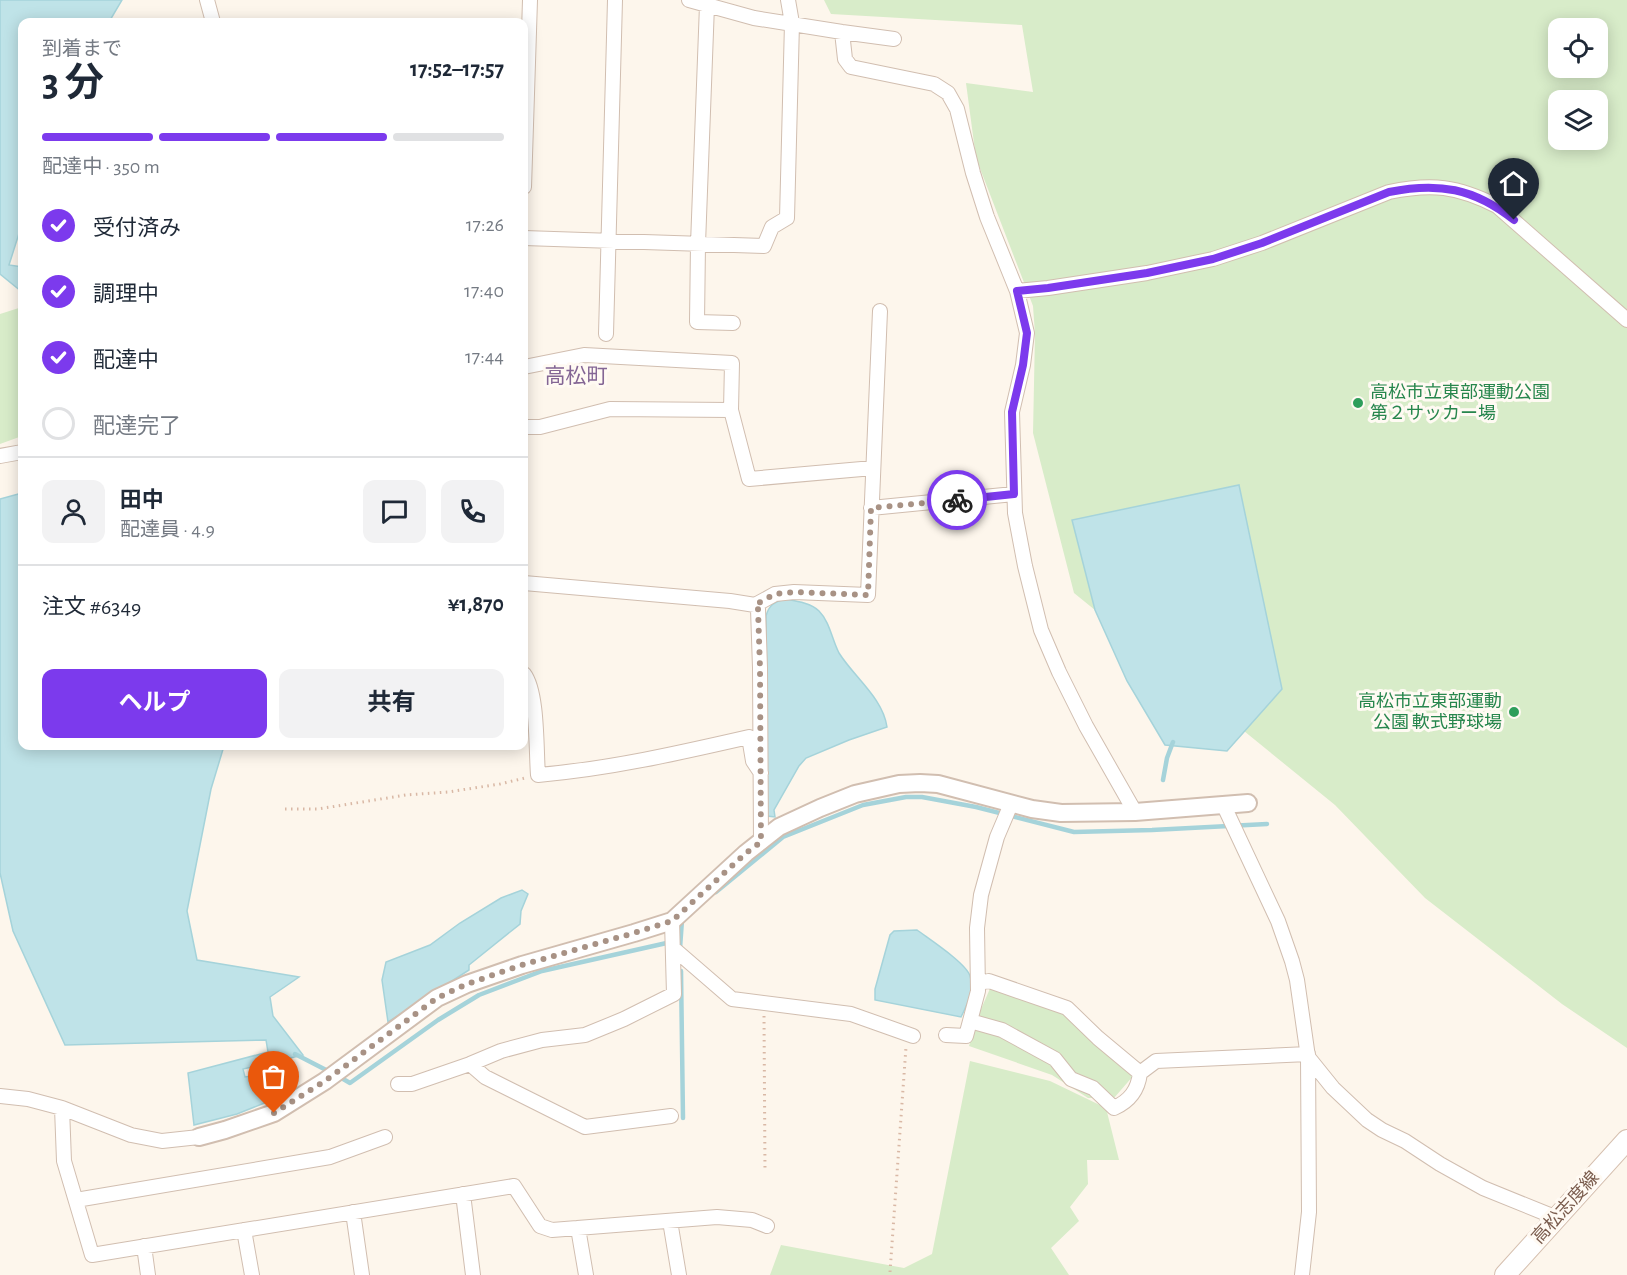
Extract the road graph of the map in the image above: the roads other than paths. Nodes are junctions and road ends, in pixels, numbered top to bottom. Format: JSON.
{"nodes":[{"id":1,"x":207,"y":0,"type":"edge"},
{"id":2,"x":530,"y":0,"type":"edge"},
{"id":3,"x":615,"y":0,"type":"edge"},
{"id":4,"x":689,"y":0,"type":"edge"},
{"id":5,"x":788,"y":0,"type":"edge"},
{"id":6,"x":706,"y":4,"type":"junction"},
{"id":7,"x":212,"y":18,"type":"edge"},
{"id":8,"x":792,"y":23,"type":"junction"},
{"id":9,"x":842,"y":32,"type":"junction"},
{"id":10,"x":894,"y":39,"type":"dead end"},
{"id":11,"x":528,"y":62,"type":"edge"},
{"id":12,"x":528,"y":238,"type":"edge"},
{"id":13,"x":608,"y":242,"type":"junction"},
{"id":14,"x":698,"y":244,"type":"junction"},
{"id":15,"x":1017,"y":291,"type":"junction"},
{"id":16,"x":880,"y":311,"type":"dead end"},
{"id":17,"x":1627,"y":320,"type":"edge"},
{"id":18,"x":733,"y":323,"type":"dead end"},
{"id":19,"x":606,"y":333,"type":"dead end"},
{"id":20,"x":528,"y":366,"type":"edge"},
{"id":21,"x":731,"y":410,"type":"junction"},
{"id":22,"x":528,"y":427,"type":"edge"},
{"id":23,"x":18,"y":453,"type":"edge"},
{"id":24,"x":0,"y":456,"type":"edge"},
{"id":25,"x":873,"y":468,"type":"junction"},
{"id":26,"x":1014,"y":494,"type":"junction"},
{"id":27,"x":871,"y":508,"type":"junction"},
{"id":28,"x":528,"y":583,"type":"edge"},
{"id":29,"x":755,"y":605,"type":"junction"},
{"id":30,"x":528,"y":681,"type":"edge"},
{"id":31,"x":760,"y":773,"type":"junction"},
{"id":32,"x":1248,"y":803,"type":"dead end"},
{"id":33,"x":1011,"y":804,"type":"junction"},
{"id":34,"x":1224,"y":806,"type":"junction"},
{"id":35,"x":1135,"y":812,"type":"junction"},
{"id":36,"x":761,"y":842,"type":"junction"},
{"id":37,"x":672,"y":921,"type":"junction"},
{"id":38,"x":673,"y":948,"type":"junction"},
{"id":39,"x":978,"y":983,"type":"junction"},
{"id":40,"x":970,"y":1021,"type":"junction"},
{"id":41,"x":910,"y":1035,"type":"road end"},
{"id":42,"x":946,"y":1035,"type":"dead end"},
{"id":43,"x":1308,"y":1055,"type":"junction"},
{"id":44,"x":470,"y":1064,"type":"junction"},
{"id":45,"x":1140,"y":1073,"type":"junction"},
{"id":46,"x":398,"y":1084,"type":"dead end"},
{"id":47,"x":0,"y":1096,"type":"edge"},
{"id":48,"x":62,"y":1108,"type":"junction"},
{"id":49,"x":671,"y":1116,"type":"dead end"},
{"id":50,"x":199,"y":1137,"type":"joint"},
{"id":51,"x":385,"y":1137,"type":"dead end"},
{"id":52,"x":1627,"y":1140,"type":"edge"},
{"id":53,"x":463,"y":1194,"type":"junction"},
{"id":54,"x":76,"y":1200,"type":"junction"},
{"id":55,"x":353,"y":1212,"type":"junction"},
{"id":56,"x":1557,"y":1218,"type":"junction"},
{"id":57,"x":670,"y":1221,"type":"junction"},
{"id":58,"x":767,"y":1226,"type":"dead end"},
{"id":59,"x":578,"y":1228,"type":"junction"},
{"id":60,"x":244,"y":1230,"type":"junction"},
{"id":61,"x":144,"y":1246,"type":"junction"},
{"id":62,"x":148,"y":1275,"type":"edge"},
{"id":63,"x":252,"y":1275,"type":"edge"},
{"id":64,"x":362,"y":1275,"type":"edge"},
{"id":65,"x":473,"y":1275,"type":"edge"},
{"id":66,"x":586,"y":1275,"type":"edge"},
{"id":67,"x":679,"y":1275,"type":"edge"},
{"id":68,"x":1302,"y":1275,"type":"edge"},
{"id":69,"x":1504,"y":1275,"type":"edge"}],
"edges":[{"from":1,"to":7,"type":"street"},
{"from":2,"to":11,"type":"street"},
{"from":3,"to":13,"type":"street"},
{"from":4,"to":6,"type":"street"},
{"from":5,"to":8,"type":"street"},
{"from":6,"to":8,"type":"street"},
{"from":6,"to":14,"type":"street"},
{"from":8,"to":9,"type":"street"},
{"from":8,"to":14,"type":"street"},
{"from":9,"to":10,"type":"street"},
{"from":9,"to":15,"type":"street"},
{"from":12,"to":13,"type":"street"},
{"from":13,"to":14,"type":"street"},
{"from":13,"to":19,"type":"street"},
{"from":14,"to":18,"type":"street"},
{"from":15,"to":17,"type":"street"},
{"from":15,"to":26,"type":"street"},
{"from":16,"to":25,"type":"street"},
{"from":20,"to":21,"type":"street"},
{"from":21,"to":22,"type":"street"},
{"from":21,"to":25,"type":"street"},
{"from":23,"to":24,"type":"street"},
{"from":25,"to":27,"type":"street"},
{"from":26,"to":27,"type":"street"},
{"from":26,"to":35,"type":"street"},
{"from":27,"to":29,"type":"street"},
{"from":28,"to":29,"type":"street"},
{"from":29,"to":31,"type":"street"},
{"from":30,"to":31,"type":"street"},
{"from":31,"to":36,"type":"street"},
{"from":32,"to":34,"type":"street"},
{"from":33,"to":35,"type":"street"},
{"from":33,"to":36,"type":"street"},
{"from":33,"to":39,"type":"street"},
{"from":34,"to":35,"type":"street"},
{"from":34,"to":43,"type":"street"},
{"from":36,"to":37,"type":"street"},
{"from":37,"to":38,"type":"street"},
{"from":37,"to":50,"type":"street"},
{"from":38,"to":41,"type":"street"},
{"from":38,"to":44,"type":"street"},
{"from":39,"to":40,"type":"street"},
{"from":39,"to":45,"type":"street"},
{"from":40,"to":42,"type":"street"},
{"from":40,"to":45,"type":"street"},
{"from":43,"to":45,"type":"street"},
{"from":43,"to":56,"type":"street"},
{"from":43,"to":68,"type":"street"},
{"from":44,"to":46,"type":"street"},
{"from":44,"to":49,"type":"street"},
{"from":47,"to":48,"type":"street"},
{"from":48,"to":50,"type":"street"},
{"from":48,"to":54,"type":"street"},
{"from":51,"to":54,"type":"street"},
{"from":52,"to":56,"type":"main road","name":"高松志度線"},
{"from":53,"to":55,"type":"street"},
{"from":53,"to":59,"type":"street"},
{"from":53,"to":65,"type":"street"},
{"from":54,"to":61,"type":"street"},
{"from":55,"to":60,"type":"street"},
{"from":55,"to":64,"type":"street"},
{"from":56,"to":69,"type":"main road","name":"高松志度線"},
{"from":57,"to":58,"type":"street"},
{"from":57,"to":59,"type":"street"},
{"from":57,"to":67,"type":"street"},
{"from":59,"to":66,"type":"street"},
{"from":60,"to":61,"type":"street"},
{"from":60,"to":63,"type":"street"},
{"from":61,"to":62,"type":"street"}]}
